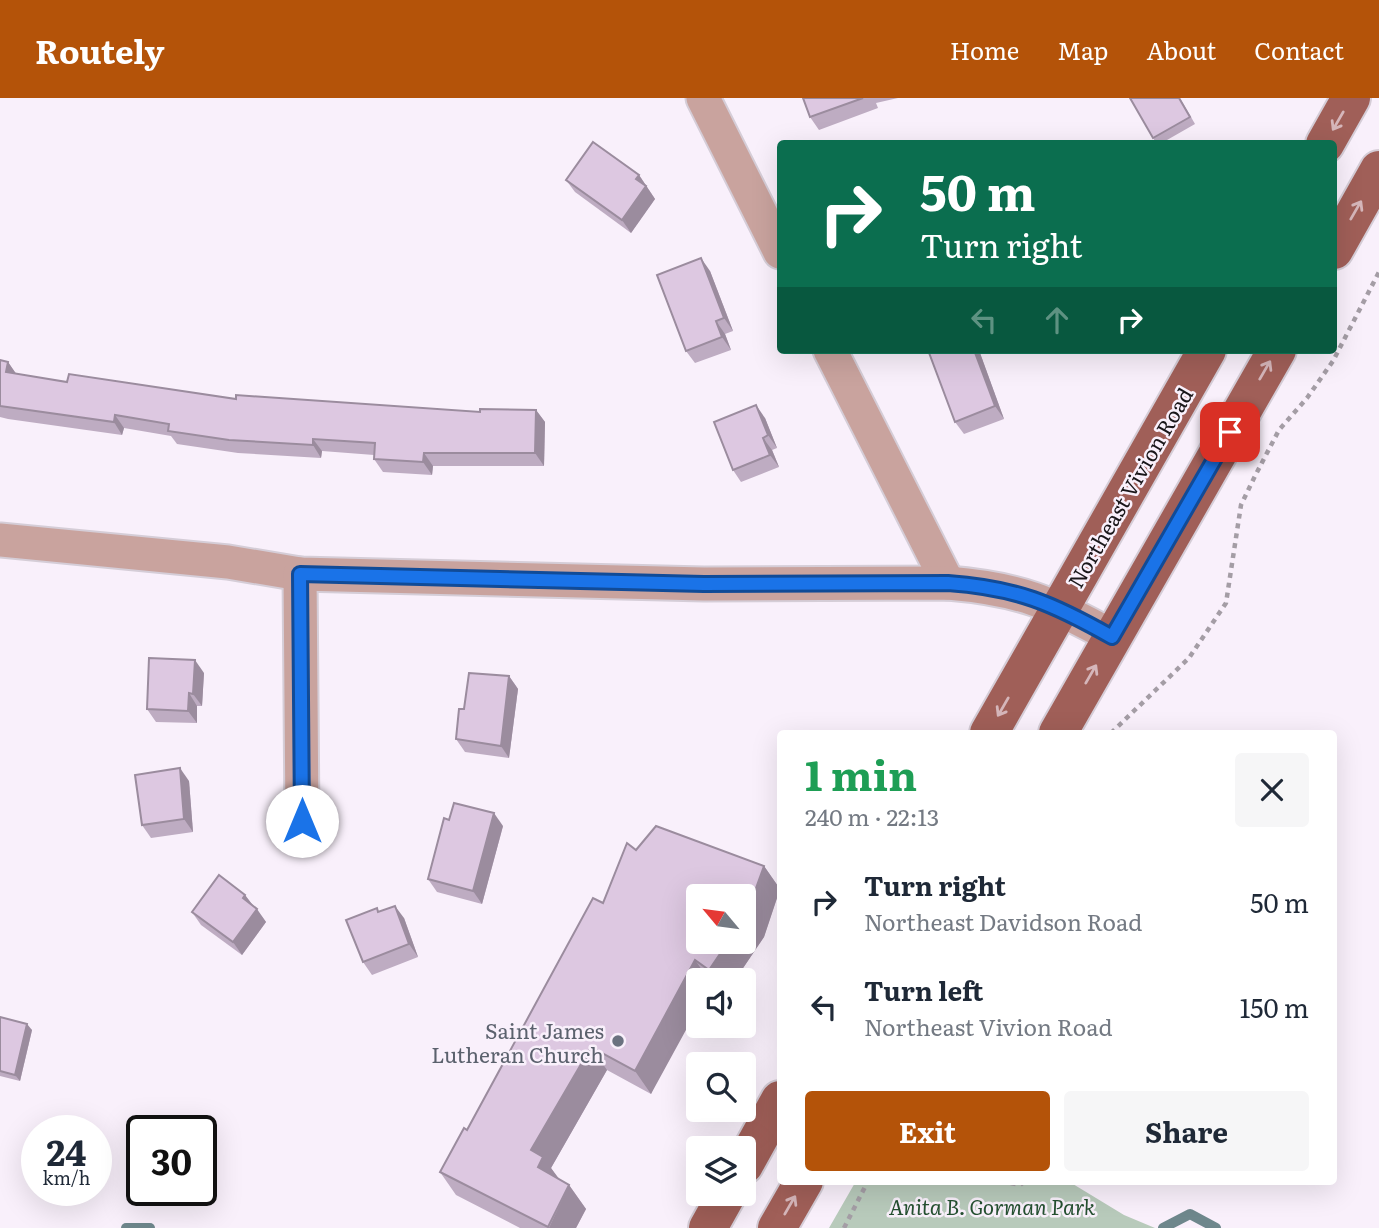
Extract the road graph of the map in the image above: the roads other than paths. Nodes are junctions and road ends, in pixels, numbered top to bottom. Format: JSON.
{"nodes":[{"id":1,"x":703,"y":98,"type":"edge"},
{"id":2,"x":1351,"y":98,"type":"edge"},
{"id":3,"x":1327,"y":140,"type":"edge"},
{"id":4,"x":1379,"y":170,"type":"edge"},
{"id":5,"x":1337,"y":245,"type":"edge"},
{"id":6,"x":777,"y":246,"type":"edge"},
{"id":7,"x":832,"y":354,"type":"edge"},
{"id":8,"x":1205,"y":354,"type":"edge"},
{"id":9,"x":1275,"y":354,"type":"edge"},
{"id":10,"x":0,"y":540,"type":"edge"},
{"id":11,"x":300,"y":574,"type":"junction"},
{"id":12,"x":948,"y":583,"type":"junction"},
{"id":13,"x":1060,"y":607,"type":"junction"},
{"id":14,"x":1112,"y":637,"type":"junction"},
{"id":15,"x":991,"y":730,"type":"edge"},
{"id":16,"x":1060,"y":730,"type":"edge"},
{"id":17,"x":302,"y":821,"type":"dead end"},
{"id":18,"x":777,"y":1105,"type":"edge"},
{"id":19,"x":756,"y":1143,"type":"edge"},
{"id":20,"x":802,"y":1185,"type":"edge"},
{"id":21,"x":720,"y":1206,"type":"edge"},
{"id":22,"x":708,"y":1228,"type":"edge"},
{"id":23,"x":777,"y":1228,"type":"edge"}],
"edges":[{"from":1,"to":6,"type":"street"},
{"from":2,"to":3,"type":"main road","one_way":true},
{"from":5,"to":4,"type":"main road","one_way":true},
{"from":7,"to":12,"type":"street"},
{"from":8,"to":13,"type":"main road","name":"Northeast Vivion Road"},
{"from":14,"to":9,"type":"main road","one_way":true},
{"from":10,"to":11,"type":"street"},
{"from":11,"to":12,"type":"street"},
{"from":11,"to":17,"type":"street"},
{"from":12,"to":13,"type":"street"},
{"from":13,"to":14,"type":"street"},
{"from":13,"to":15,"type":"main road","name":"Northeast Vivion Road","one_way":true},
{"from":16,"to":14,"type":"main road","one_way":true},
{"from":18,"to":19,"type":"main road"},
{"from":23,"to":20,"type":"main road","one_way":true},
{"from":21,"to":22,"type":"main road"}]}
